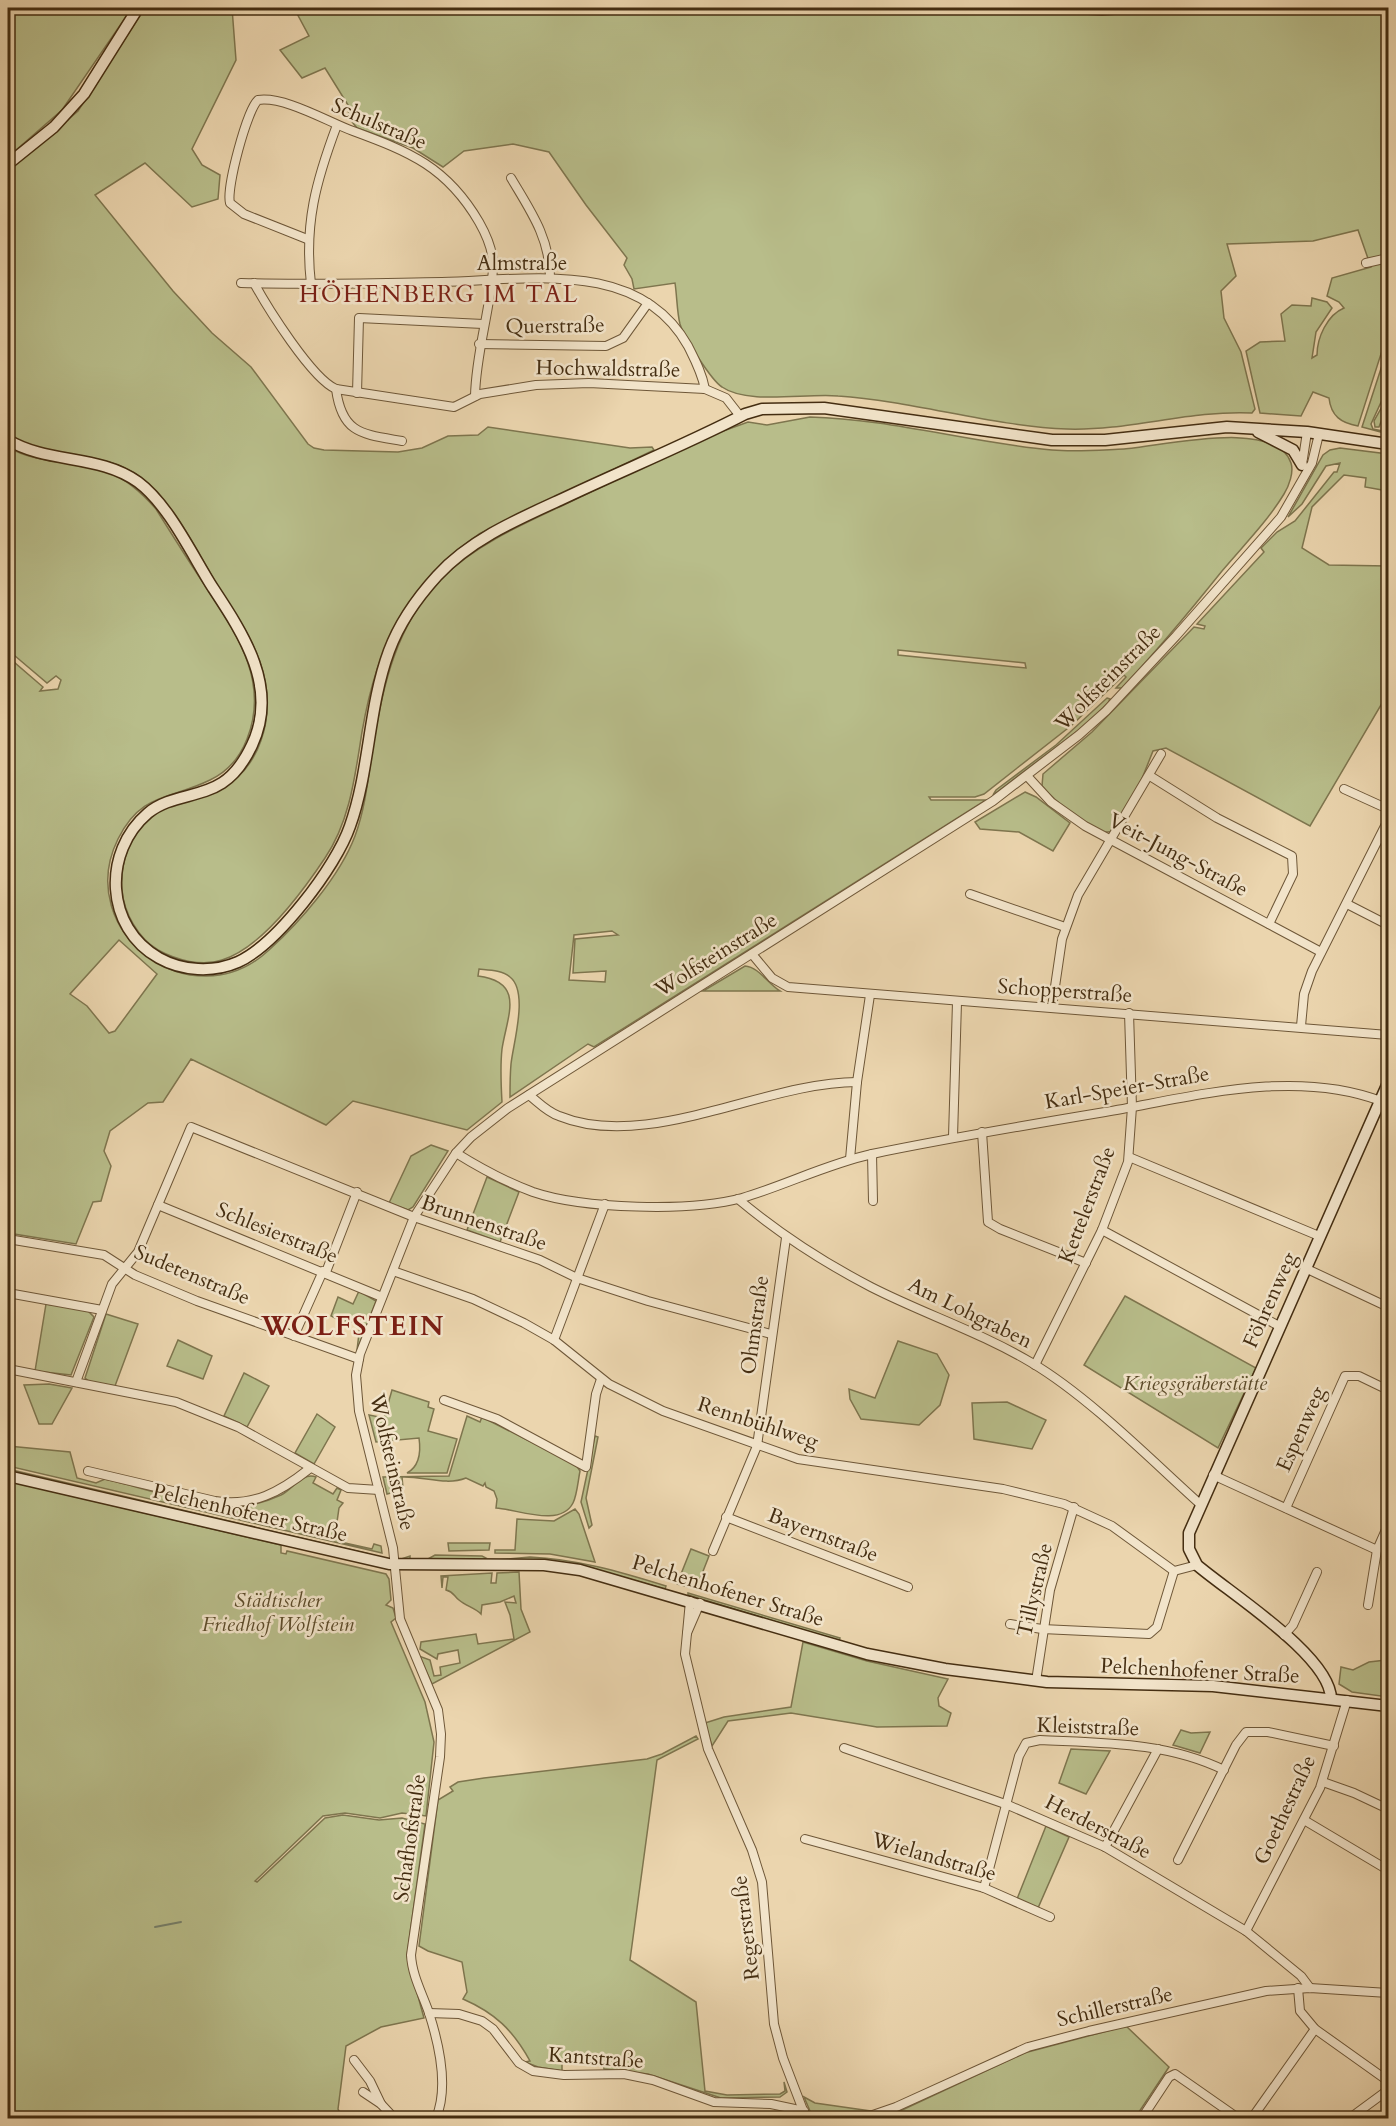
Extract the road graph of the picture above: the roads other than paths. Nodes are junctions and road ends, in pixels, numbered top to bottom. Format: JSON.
{"nodes":[{"id":1,"x":138,"y":8,"type":"edge"},
{"id":2,"x":1059,"y":8,"type":"edge"},
{"id":3,"x":1140,"y":8,"type":"edge"},
{"id":4,"x":337,"y":125,"type":"junction"},
{"id":5,"x":8,"y":164,"type":"edge"},
{"id":6,"x":511,"y":178,"type":"dead end"},
{"id":7,"x":307,"y":239,"type":"junction"},
{"id":8,"x":1389,"y":258,"type":"edge"},
{"id":9,"x":1366,"y":263,"type":"dead end"},
{"id":10,"x":550,"y":277,"type":"junction"},
{"id":11,"x":491,"y":281,"type":"junction"},
{"id":12,"x":241,"y":283,"type":"dead end"},
{"id":13,"x":254,"y":283,"type":"junction"},
{"id":14,"x":310,"y":284,"type":"junction"},
{"id":15,"x":648,"y":303,"type":"junction"},
{"id":16,"x":483,"y":324,"type":"junction"},
{"id":17,"x":479,"y":344,"type":"junction"},
{"id":18,"x":705,"y":388,"type":"junction"},
{"id":19,"x":336,"y":389,"type":"junction"},
{"id":20,"x":357,"y":393,"type":"junction"},
{"id":21,"x":475,"y":396,"type":"junction"},
{"id":22,"x":740,"y":416,"type":"junction"},
{"id":23,"x":1240,"y":427,"type":"junction"},
{"id":24,"x":1307,"y":432,"type":"junction"},
{"id":25,"x":1320,"y":434,"type":"junction"},
{"id":26,"x":8,"y":440,"type":"edge"},
{"id":27,"x":402,"y":441,"type":"dead end"},
{"id":28,"x":1389,"y":444,"type":"edge"},
{"id":29,"x":1302,"y":465,"type":"junction"},
{"id":30,"x":1302,"y":478,"type":"junction"},
{"id":31,"x":1161,"y":754,"type":"dead end"},
{"id":32,"x":1150,"y":776,"type":"junction"},
{"id":33,"x":1028,"y":777,"type":"junction"},
{"id":34,"x":1344,"y":789,"type":"dead end"},
{"id":35,"x":1389,"y":809,"type":"edge"},
{"id":36,"x":1389,"y":820,"type":"edge"},
{"id":37,"x":1111,"y":840,"type":"junction"},
{"id":38,"x":970,"y":894,"type":"dead end"},
{"id":39,"x":1347,"y":904,"type":"junction"},
{"id":40,"x":1269,"y":924,"type":"junction"},
{"id":41,"x":1389,"y":925,"type":"edge"},
{"id":42,"x":1065,"y":927,"type":"junction"},
{"id":43,"x":1321,"y":952,"type":"junction"},
{"id":44,"x":752,"y":954,"type":"junction"},
{"id":45,"x":870,"y":995,"type":"junction"},
{"id":46,"x":957,"y":1002,"type":"junction"},
{"id":47,"x":1052,"y":1007,"type":"junction"},
{"id":48,"x":1129,"y":1013,"type":"junction"},
{"id":49,"x":1301,"y":1026,"type":"junction"},
{"id":50,"x":1389,"y":1035,"type":"edge"},
{"id":51,"x":857,"y":1082,"type":"junction"},
{"id":52,"x":1389,"y":1083,"type":"edge"},
{"id":53,"x":529,"y":1095,"type":"junction"},
{"id":54,"x":1384,"y":1102,"type":"edge"},
{"id":55,"x":1132,"y":1107,"type":"junction"},
{"id":56,"x":982,"y":1132,"type":"junction"},
{"id":57,"x":953,"y":1137,"type":"junction"},
{"id":58,"x":456,"y":1153,"type":"junction"},
{"id":59,"x":872,"y":1154,"type":"junction"},
{"id":60,"x":1129,"y":1156,"type":"junction"},
{"id":61,"x":850,"y":1159,"type":"junction"},
{"id":62,"x":357,"y":1192,"type":"junction"},
{"id":63,"x":738,"y":1199,"type":"junction"},
{"id":64,"x":873,"y":1201,"type":"dead end"},
{"id":65,"x":604,"y":1204,"type":"junction"},
{"id":66,"x":158,"y":1205,"type":"junction"},
{"id":67,"x":414,"y":1217,"type":"junction"},
{"id":68,"x":1102,"y":1230,"type":"junction"},
{"id":69,"x":1319,"y":1236,"type":"junction"},
{"id":70,"x":786,"y":1238,"type":"junction"},
{"id":71,"x":8,"y":1239,"type":"edge"},
{"id":72,"x":1086,"y":1263,"type":"junction"},
{"id":73,"x":1305,"y":1268,"type":"junction"},
{"id":74,"x":125,"y":1270,"type":"junction"},
{"id":75,"x":393,"y":1270,"type":"junction"},
{"id":76,"x":325,"y":1271,"type":"junction"},
{"id":77,"x":577,"y":1278,"type":"junction"},
{"id":78,"x":8,"y":1293,"type":"edge"},
{"id":79,"x":382,"y":1297,"type":"junction"},
{"id":80,"x":1389,"y":1307,"type":"edge"},
{"id":81,"x":102,"y":1310,"type":"junction"},
{"id":82,"x":1279,"y":1326,"type":"junction"},
{"id":83,"x":771,"y":1334,"type":"junction"},
{"id":84,"x":294,"y":1336,"type":"junction"},
{"id":85,"x":554,"y":1340,"type":"junction"},
{"id":86,"x":359,"y":1359,"type":"junction"},
{"id":87,"x":1035,"y":1365,"type":"junction"},
{"id":88,"x":8,"y":1369,"type":"edge"},
{"id":89,"x":601,"y":1379,"type":"junction"},
{"id":90,"x":76,"y":1382,"type":"junction"},
{"id":91,"x":1389,"y":1390,"type":"edge"},
{"id":92,"x":444,"y":1400,"type":"dead end"},
{"id":93,"x":757,"y":1446,"type":"junction"},
{"id":94,"x":309,"y":1469,"type":"junction"},
{"id":95,"x":88,"y":1471,"type":"dead end"},
{"id":96,"x":1213,"y":1475,"type":"junction"},
{"id":97,"x":8,"y":1476,"type":"edge"},
{"id":98,"x":379,"y":1490,"type":"junction"},
{"id":99,"x":1200,"y":1504,"type":"junction"},
{"id":100,"x":1074,"y":1507,"type":"junction"},
{"id":101,"x":1286,"y":1508,"type":"junction"},
{"id":102,"x":726,"y":1517,"type":"junction"},
{"id":103,"x":1389,"y":1525,"type":"edge"},
{"id":104,"x":1377,"y":1550,"type":"junction"},
{"id":105,"x":713,"y":1551,"type":"dead end"},
{"id":106,"x":395,"y":1565,"type":"junction"},
{"id":107,"x":1197,"y":1565,"type":"junction"},
{"id":108,"x":1174,"y":1571,"type":"junction"},
{"id":109,"x":1317,"y":1572,"type":"dead end"},
{"id":110,"x":908,"y":1587,"type":"dead end"},
{"id":111,"x":695,"y":1602,"type":"junction"},
{"id":112,"x":1368,"y":1605,"type":"dead end"},
{"id":113,"x":1010,"y":1624,"type":"dead end"},
{"id":114,"x":1042,"y":1629,"type":"junction"},
{"id":115,"x":1284,"y":1635,"type":"junction"},
{"id":116,"x":1036,"y":1681,"type":"junction"},
{"id":117,"x":1331,"y":1699,"type":"junction"},
{"id":118,"x":1347,"y":1700,"type":"junction"},
{"id":119,"x":1389,"y":1706,"type":"edge"},
{"id":120,"x":1334,"y":1746,"type":"junction"},
{"id":121,"x":844,"y":1748,"type":"dead end"},
{"id":122,"x":1158,"y":1749,"type":"junction"},
{"id":123,"x":1224,"y":1770,"type":"junction"},
{"id":124,"x":1323,"y":1782,"type":"junction"},
{"id":125,"x":1008,"y":1805,"type":"junction"},
{"id":126,"x":1389,"y":1809,"type":"edge"},
{"id":127,"x":1304,"y":1820,"type":"junction"},
{"id":128,"x":805,"y":1839,"type":"dead end"},
{"id":129,"x":1105,"y":1847,"type":"junction"},
{"id":130,"x":1178,"y":1860,"type":"dead end"},
{"id":131,"x":1389,"y":1870,"type":"edge"},
{"id":132,"x":984,"y":1888,"type":"junction"},
{"id":133,"x":1050,"y":1917,"type":"dead end"},
{"id":134,"x":1246,"y":1931,"type":"junction"},
{"id":135,"x":1298,"y":1988,"type":"junction"},
{"id":136,"x":1310,"y":1988,"type":"junction"},
{"id":137,"x":1389,"y":1993,"type":"edge"},
{"id":138,"x":429,"y":2013,"type":"junction"},
{"id":139,"x":1315,"y":2029,"type":"junction"},
{"id":140,"x":354,"y":2060,"type":"dead end"},
{"id":141,"x":1389,"y":2082,"type":"edge"},
{"id":142,"x":1389,"y":2090,"type":"edge"},
{"id":143,"x":363,"y":2092,"type":"dead end"},
{"id":144,"x":798,"y":2098,"type":"junction"},
{"id":145,"x":381,"y":2104,"type":"junction"},
{"id":146,"x":780,"y":2105,"type":"junction"},
{"id":147,"x":805,"y":2115,"type":"edge"},
{"id":148,"x":1228,"y":2116,"type":"edge"},
{"id":149,"x":394,"y":2118,"type":"edge"},
{"id":150,"x":436,"y":2118,"type":"edge"},
{"id":151,"x":864,"y":2118,"type":"edge"},
{"id":152,"x":1142,"y":2118,"type":"edge"},
{"id":153,"x":1238,"y":2118,"type":"edge"},
{"id":154,"x":1252,"y":2118,"type":"edge"},
{"id":155,"x":1350,"y":2118,"type":"edge"}],
"edges":[{"from":1,"to":5,"type":"main road"},
{"from":2,"to":3,"type":"street"},
{"from":4,"to":7,"type":"street"},
{"from":4,"to":7,"type":"street","name":"Schulstraße"},
{"from":4,"to":11,"type":"street","name":"Schulstraße"},
{"from":6,"to":10,"type":"street"},
{"from":7,"to":14,"type":"street"},
{"from":8,"to":9,"type":"street"},
{"from":10,"to":11,"type":"street","name":"Almstraße"},
{"from":10,"to":15,"type":"street","name":"Almstraße"},
{"from":11,"to":14,"type":"street","name":"Almstraße"},
{"from":11,"to":16,"type":"street","name":"Schulstraße"},
{"from":12,"to":13,"type":"street","name":"Almstraße"},
{"from":13,"to":14,"type":"street","name":"Almstraße"},
{"from":13,"to":19,"type":"street"},
{"from":15,"to":17,"type":"street","name":"Querstraße"},
{"from":15,"to":18,"type":"street","name":"Almstraße"},
{"from":16,"to":17,"type":"street","name":"Schulstraße"},
{"from":16,"to":20,"type":"street","name":"Querstraße"},
{"from":17,"to":21,"type":"street","name":"Schulstraße"},
{"from":18,"to":21,"type":"street","name":"Hochwaldstraße"},
{"from":18,"to":22,"type":"street"},
{"from":19,"to":20,"type":"street","name":"Hochwaldstraße"},
{"from":19,"to":27,"type":"street"},
{"from":20,"to":21,"type":"street","name":"Hochwaldstraße"},
{"from":22,"to":23,"type":"main road"},
{"from":22,"to":26,"type":"main road"},
{"from":23,"to":24,"type":"main road"},
{"from":23,"to":29,"type":"main road"},
{"from":24,"to":25,"type":"main road"},
{"from":24,"to":29,"type":"street","name":"Wolfsteinstraße"},
{"from":25,"to":28,"type":"main road"},
{"from":25,"to":30,"type":"street","name":"Wolfsteinstraße"},
{"from":29,"to":30,"type":"street","name":"Wolfsteinstraße"},
{"from":30,"to":33,"type":"street","name":"Wolfsteinstraße"},
{"from":31,"to":32,"type":"street"},
{"from":32,"to":37,"type":"street"},
{"from":32,"to":40,"type":"street"},
{"from":33,"to":37,"type":"street","name":"Veit-Jung-Straße"},
{"from":33,"to":44,"type":"street","name":"Wolfsteinstraße"},
{"from":34,"to":35,"type":"street"},
{"from":36,"to":39,"type":"street"},
{"from":37,"to":40,"type":"street","name":"Veit-Jung-Straße"},
{"from":37,"to":42,"type":"street"},
{"from":38,"to":42,"type":"street"},
{"from":39,"to":41,"type":"street"},
{"from":39,"to":43,"type":"street"},
{"from":40,"to":43,"type":"street","name":"Veit-Jung-Straße"},
{"from":42,"to":47,"type":"street"},
{"from":43,"to":49,"type":"street"},
{"from":44,"to":45,"type":"street","name":"Schopperstraße"},
{"from":44,"to":53,"type":"street","name":"Wolfsteinstraße"},
{"from":45,"to":46,"type":"street","name":"Schopperstraße"},
{"from":45,"to":51,"type":"street"},
{"from":46,"to":47,"type":"street","name":"Schopperstraße"},
{"from":46,"to":57,"type":"street"},
{"from":47,"to":48,"type":"street","name":"Schopperstraße"},
{"from":48,"to":49,"type":"street","name":"Schopperstraße"},
{"from":48,"to":55,"type":"street","name":"Kettelerstraße"},
{"from":49,"to":50,"type":"street","name":"Schopperstraße"},
{"from":51,"to":53,"type":"street"},
{"from":51,"to":61,"type":"street"},
{"from":52,"to":54,"type":"main road","name":"Föhrenweg"},
{"from":53,"to":58,"type":"street","name":"Wolfsteinstraße"},
{"from":54,"to":55,"type":"street","name":"Karl-Speier-Straße"},
{"from":54,"to":69,"type":"main road","name":"Föhrenweg"},
{"from":55,"to":56,"type":"street","name":"Karl-Speier-Straße"},
{"from":55,"to":60,"type":"street","name":"Kettelerstraße"},
{"from":56,"to":57,"type":"street","name":"Karl-Speier-Straße"},
{"from":56,"to":72,"type":"street"},
{"from":57,"to":59,"type":"street","name":"Karl-Speier-Straße"},
{"from":58,"to":65,"type":"street","name":"Karl-Speier-Straße"},
{"from":58,"to":67,"type":"street","name":"Wolfsteinstraße"},
{"from":59,"to":61,"type":"street","name":"Karl-Speier-Straße"},
{"from":59,"to":64,"type":"street"},
{"from":60,"to":68,"type":"street","name":"Kettelerstraße"},
{"from":60,"to":69,"type":"street"},
{"from":61,"to":63,"type":"street","name":"Karl-Speier-Straße"},
{"from":62,"to":66,"type":"street","name":"Brunnenstraße"},
{"from":62,"to":67,"type":"street","name":"Brunnenstraße"},
{"from":62,"to":76,"type":"street"},
{"from":63,"to":65,"type":"street","name":"Karl-Speier-Straße"},
{"from":63,"to":70,"type":"street","name":"Am Lohgraben"},
{"from":65,"to":77,"type":"street"},
{"from":66,"to":74,"type":"street"},
{"from":66,"to":76,"type":"street","name":"Schlesierstraße"},
{"from":67,"to":75,"type":"street","name":"Wolfsteinstraße"},
{"from":67,"to":77,"type":"street","name":"Brunnenstraße"},
{"from":68,"to":72,"type":"street","name":"Kettelerstraße"},
{"from":68,"to":82,"type":"street"},
{"from":69,"to":73,"type":"main road","name":"Föhrenweg"},
{"from":70,"to":83,"type":"street","name":"Ohmstraße"},
{"from":70,"to":87,"type":"street","name":"Am Lohgraben"},
{"from":71,"to":74,"type":"street","name":"Sudetenstraße"},
{"from":72,"to":87,"type":"street","name":"Kettelerstraße"},
{"from":73,"to":80,"type":"street"},
{"from":73,"to":82,"type":"main road","name":"Föhrenweg"},
{"from":74,"to":81,"type":"street"},
{"from":74,"to":84,"type":"street","name":"Sudetenstraße"},
{"from":75,"to":79,"type":"street","name":"Wolfsteinstraße"},
{"from":75,"to":85,"type":"street","name":"Rennbühlweg"},
{"from":76,"to":79,"type":"street","name":"Schlesierstraße"},
{"from":76,"to":84,"type":"street"},
{"from":77,"to":83,"type":"street","name":"Brunnenstraße"},
{"from":77,"to":85,"type":"street"},
{"from":78,"to":81,"type":"street"},
{"from":79,"to":86,"type":"street","name":"Wolfsteinstraße"},
{"from":81,"to":90,"type":"street"},
{"from":82,"to":96,"type":"main road","name":"Föhrenweg"},
{"from":83,"to":93,"type":"street","name":"Ohmstraße"},
{"from":84,"to":86,"type":"street","name":"Sudetenstraße"},
{"from":85,"to":89,"type":"street","name":"Rennbühlweg"},
{"from":86,"to":98,"type":"street","name":"Wolfsteinstraße"},
{"from":87,"to":99,"type":"street","name":"Am Lohgraben"},
{"from":88,"to":90,"type":"street"},
{"from":89,"to":92,"type":"street"},
{"from":89,"to":93,"type":"street","name":"Rennbühlweg"},
{"from":90,"to":94,"type":"street"},
{"from":91,"to":101,"type":"street","name":"Espenweg"},
{"from":93,"to":100,"type":"street","name":"Rennbühlweg"},
{"from":93,"to":102,"type":"street","name":"Ohmstraße"},
{"from":94,"to":95,"type":"street"},
{"from":94,"to":98,"type":"street"},
{"from":96,"to":99,"type":"main road","name":"Föhrenweg"},
{"from":96,"to":101,"type":"street"},
{"from":97,"to":106,"type":"main road","name":"Pelchenhofener Straße"},
{"from":98,"to":106,"type":"street","name":"Wolfsteinstraße"},
{"from":99,"to":107,"type":"main road","name":"Föhrenweg"},
{"from":100,"to":108,"type":"street","name":"Rennbühlweg"},
{"from":100,"to":114,"type":"street","name":"Tillystraße"},
{"from":101,"to":104,"type":"street"},
{"from":102,"to":105,"type":"street","name":"Ohmstraße"},
{"from":102,"to":110,"type":"street","name":"Bayernstraße"},
{"from":103,"to":104,"type":"street"},
{"from":104,"to":112,"type":"street"},
{"from":106,"to":111,"type":"main road","name":"Pelchenhofener Straße"},
{"from":106,"to":138,"type":"street","name":"Schafhofstraße"},
{"from":107,"to":108,"type":"street"},
{"from":107,"to":115,"type":"main road"},
{"from":108,"to":114,"type":"street"},
{"from":109,"to":115,"type":"street"},
{"from":111,"to":116,"type":"main road","name":"Pelchenhofener Straße"},
{"from":111,"to":144,"type":"street","name":"Regerstraße"},
{"from":113,"to":114,"type":"street"},
{"from":114,"to":116,"type":"street","name":"Tillystraße"},
{"from":115,"to":117,"type":"main road"},
{"from":116,"to":117,"type":"main road","name":"Pelchenhofener Straße"},
{"from":117,"to":118,"type":"main road","name":"Pelchenhofener Straße"},
{"from":118,"to":119,"type":"main road","name":"Pelchenhofener Straße"},
{"from":118,"to":120,"type":"street","name":"Goethestraße"},
{"from":120,"to":123,"type":"street"},
{"from":120,"to":124,"type":"street","name":"Goethestraße"},
{"from":121,"to":125,"type":"street","name":"Herderstraße"},
{"from":122,"to":123,"type":"street","name":"Kleiststraße"},
{"from":122,"to":125,"type":"street","name":"Kleiststraße"},
{"from":122,"to":129,"type":"street"},
{"from":123,"to":130,"type":"street"},
{"from":124,"to":126,"type":"street"},
{"from":124,"to":127,"type":"street","name":"Goethestraße"},
{"from":125,"to":129,"type":"street","name":"Herderstraße"},
{"from":125,"to":132,"type":"street","name":"Kleiststraße"},
{"from":127,"to":131,"type":"street"},
{"from":127,"to":134,"type":"street","name":"Goethestraße"},
{"from":128,"to":132,"type":"street","name":"Wielandstraße"},
{"from":129,"to":134,"type":"street","name":"Herderstraße"},
{"from":132,"to":133,"type":"street","name":"Wielandstraße"},
{"from":134,"to":136,"type":"street","name":"Herderstraße"},
{"from":135,"to":136,"type":"street","name":"Schillerstraße"},
{"from":135,"to":139,"type":"street"},
{"from":135,"to":151,"type":"street","name":"Schillerstraße"},
{"from":136,"to":137,"type":"street","name":"Schillerstraße"},
{"from":138,"to":146,"type":"street","name":"Kantstraße"},
{"from":138,"to":150,"type":"street","name":"Schafhofstraße"},
{"from":139,"to":141,"type":"street"},
{"from":139,"to":154,"type":"street"},
{"from":140,"to":145,"type":"street"},
{"from":142,"to":155,"type":"street"},
{"from":143,"to":145,"type":"street"},
{"from":144,"to":146,"type":"street","name":"Kantstraße"},
{"from":144,"to":147,"type":"street","name":"Regerstraße"},
{"from":145,"to":149,"type":"street"},
{"from":146,"to":147,"type":"street","name":"Kantstraße"},
{"from":148,"to":152,"type":"street"},
{"from":148,"to":153,"type":"street"}]}
